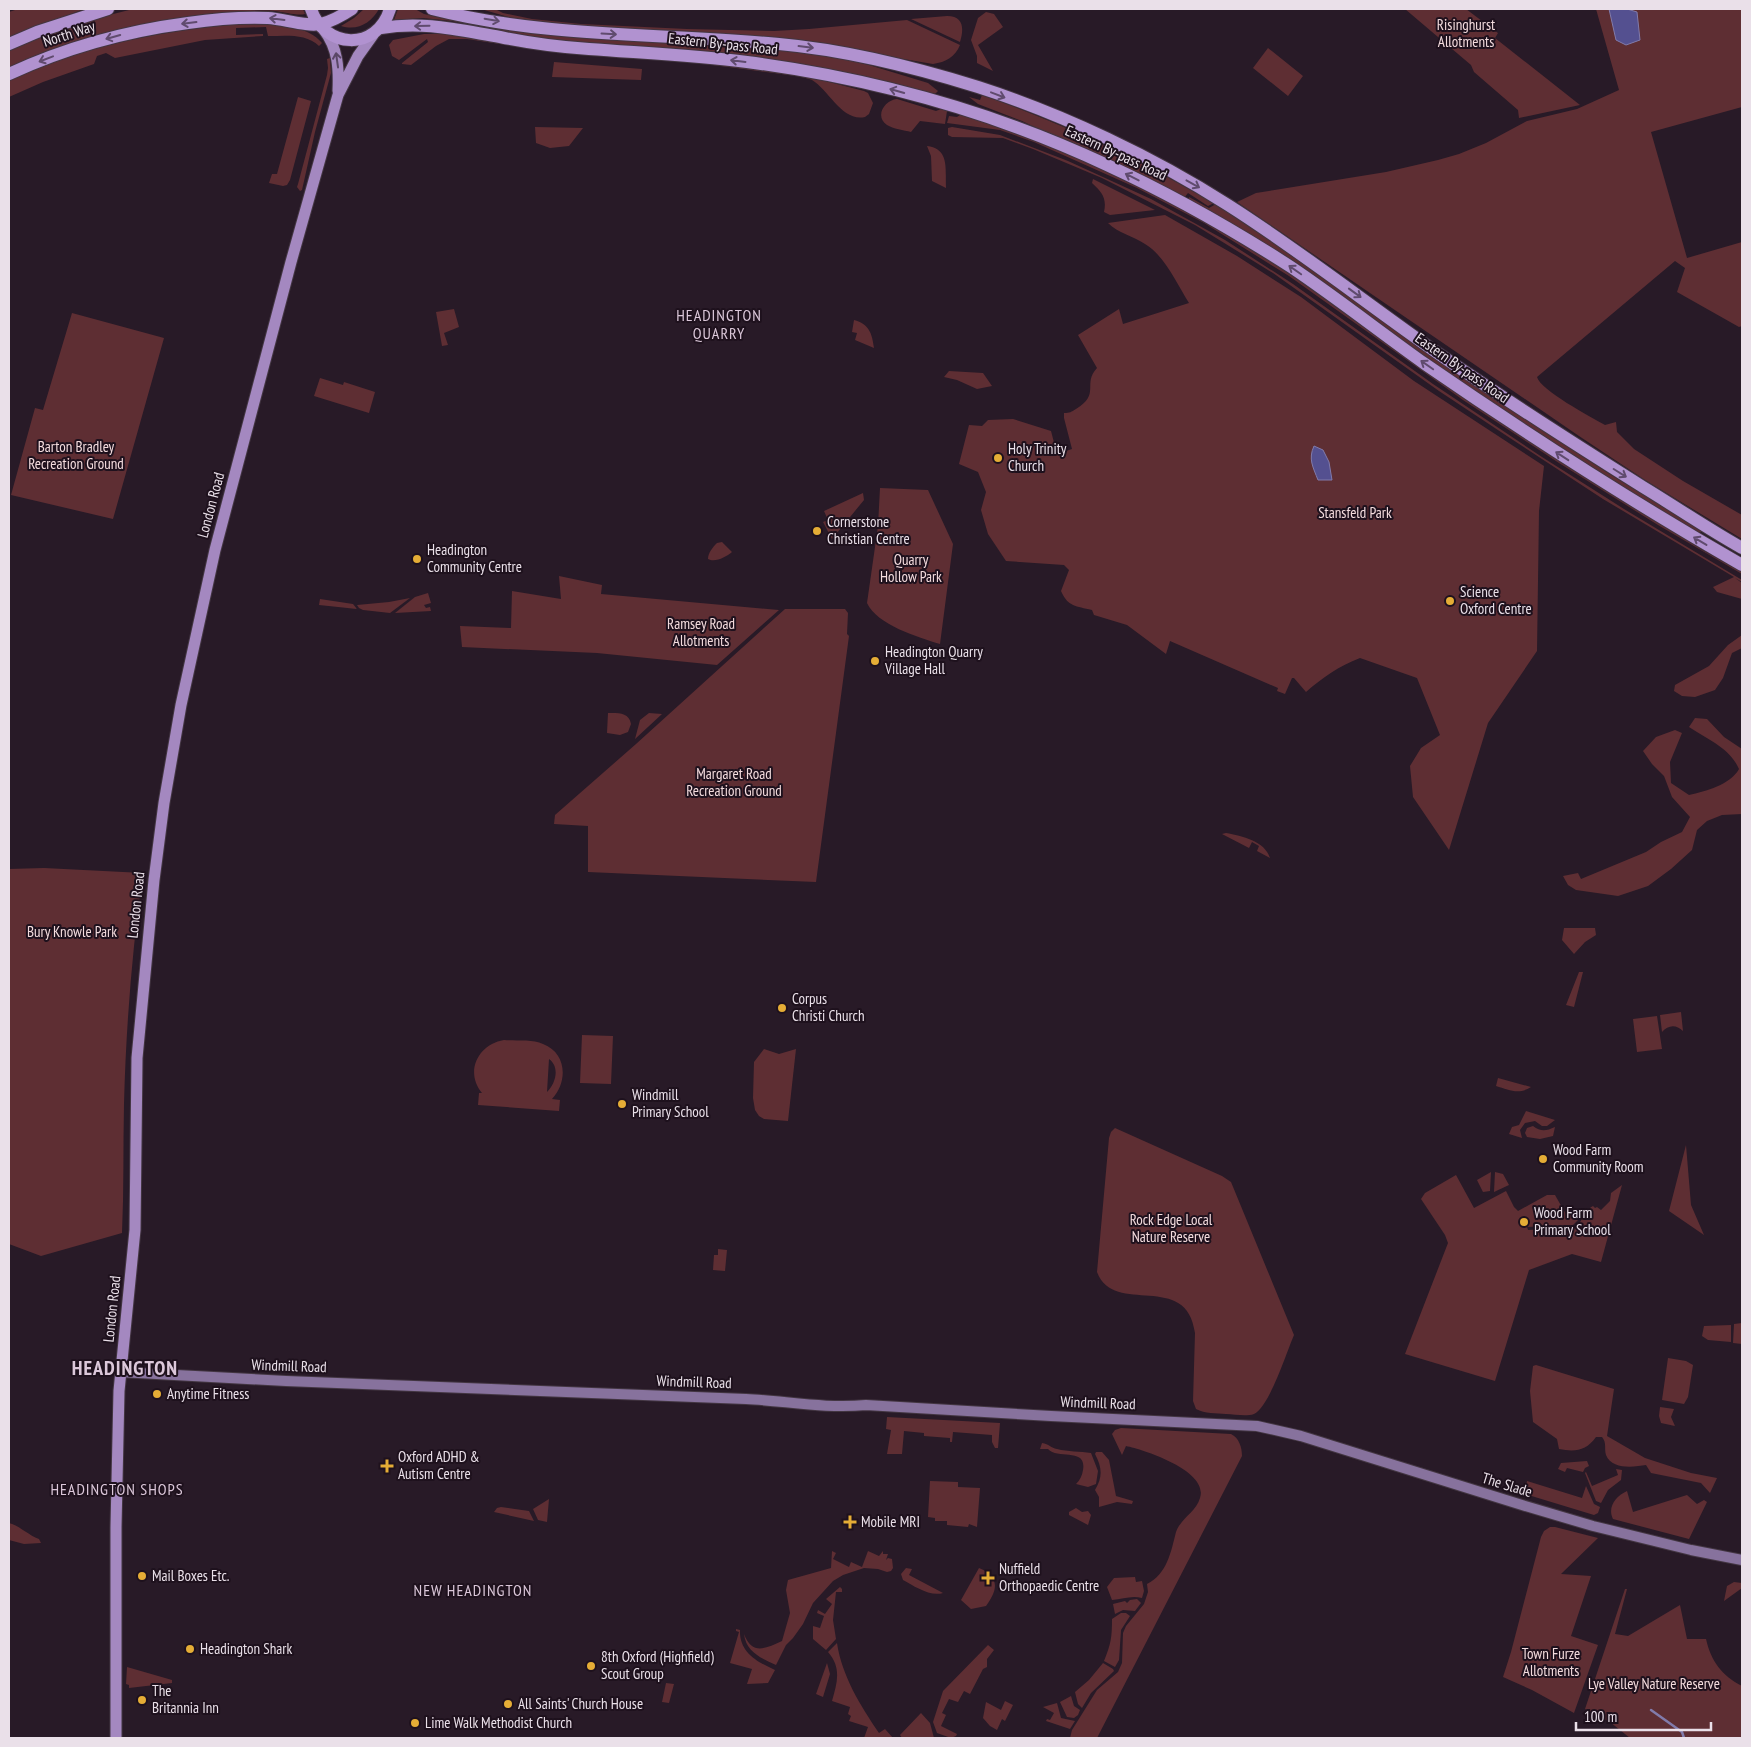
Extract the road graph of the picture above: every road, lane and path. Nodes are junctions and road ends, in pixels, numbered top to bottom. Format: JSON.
{"nodes":[{"id":1,"x":108,"y":9,"type":"edge"},
{"id":2,"x":311,"y":9,"type":"edge"},
{"id":3,"x":352,"y":9,"type":"edge"},
{"id":4,"x":390,"y":9,"type":"edge"},
{"id":5,"x":438,"y":10,"type":"edge"},
{"id":6,"x":321,"y":27,"type":"junction"},
{"id":7,"x":377,"y":31,"type":"junction"},
{"id":8,"x":9,"y":44,"type":"edge"},
{"id":9,"x":9,"y":74,"type":"edge"},
{"id":10,"x":338,"y":95,"type":"junction"},
{"id":11,"x":1742,"y":548,"type":"edge"},
{"id":12,"x":1742,"y":566,"type":"edge"},
{"id":13,"x":120,"y":1372,"type":"junction"},
{"id":14,"x":1265,"y":1427,"type":"joint"},
{"id":15,"x":1742,"y":1560,"type":"edge"},
{"id":16,"x":116,"y":1738,"type":"edge"}],
"edges":[{"from":1,"to":8,"type":"highway","name":"North Way"},
{"from":2,"to":6,"type":"highway"},
{"from":3,"to":6,"type":"highway"},
{"from":4,"to":7,"type":"highway"},
{"from":5,"to":11,"type":"highway","name":"Eastern By-pass Road","one_way":true},
{"from":6,"to":7,"type":"highway","name":"Eastern By-pass Road"},
{"from":6,"to":9,"type":"highway","name":"North Way","one_way":true},
{"from":10,"to":6,"type":"main road","name":"London Road","one_way":true},
{"from":7,"to":10,"type":"main road","name":"London Road"},
{"from":12,"to":7,"type":"highway","name":"Eastern By-pass Road","one_way":true},
{"from":10,"to":13,"type":"main road","name":"London Road"},
{"from":13,"to":14,"type":"main road","name":"Windmill Road"},
{"from":13,"to":16,"type":"main road","name":"London Road"},
{"from":14,"to":15,"type":"main road","name":"The Slade"}]}
